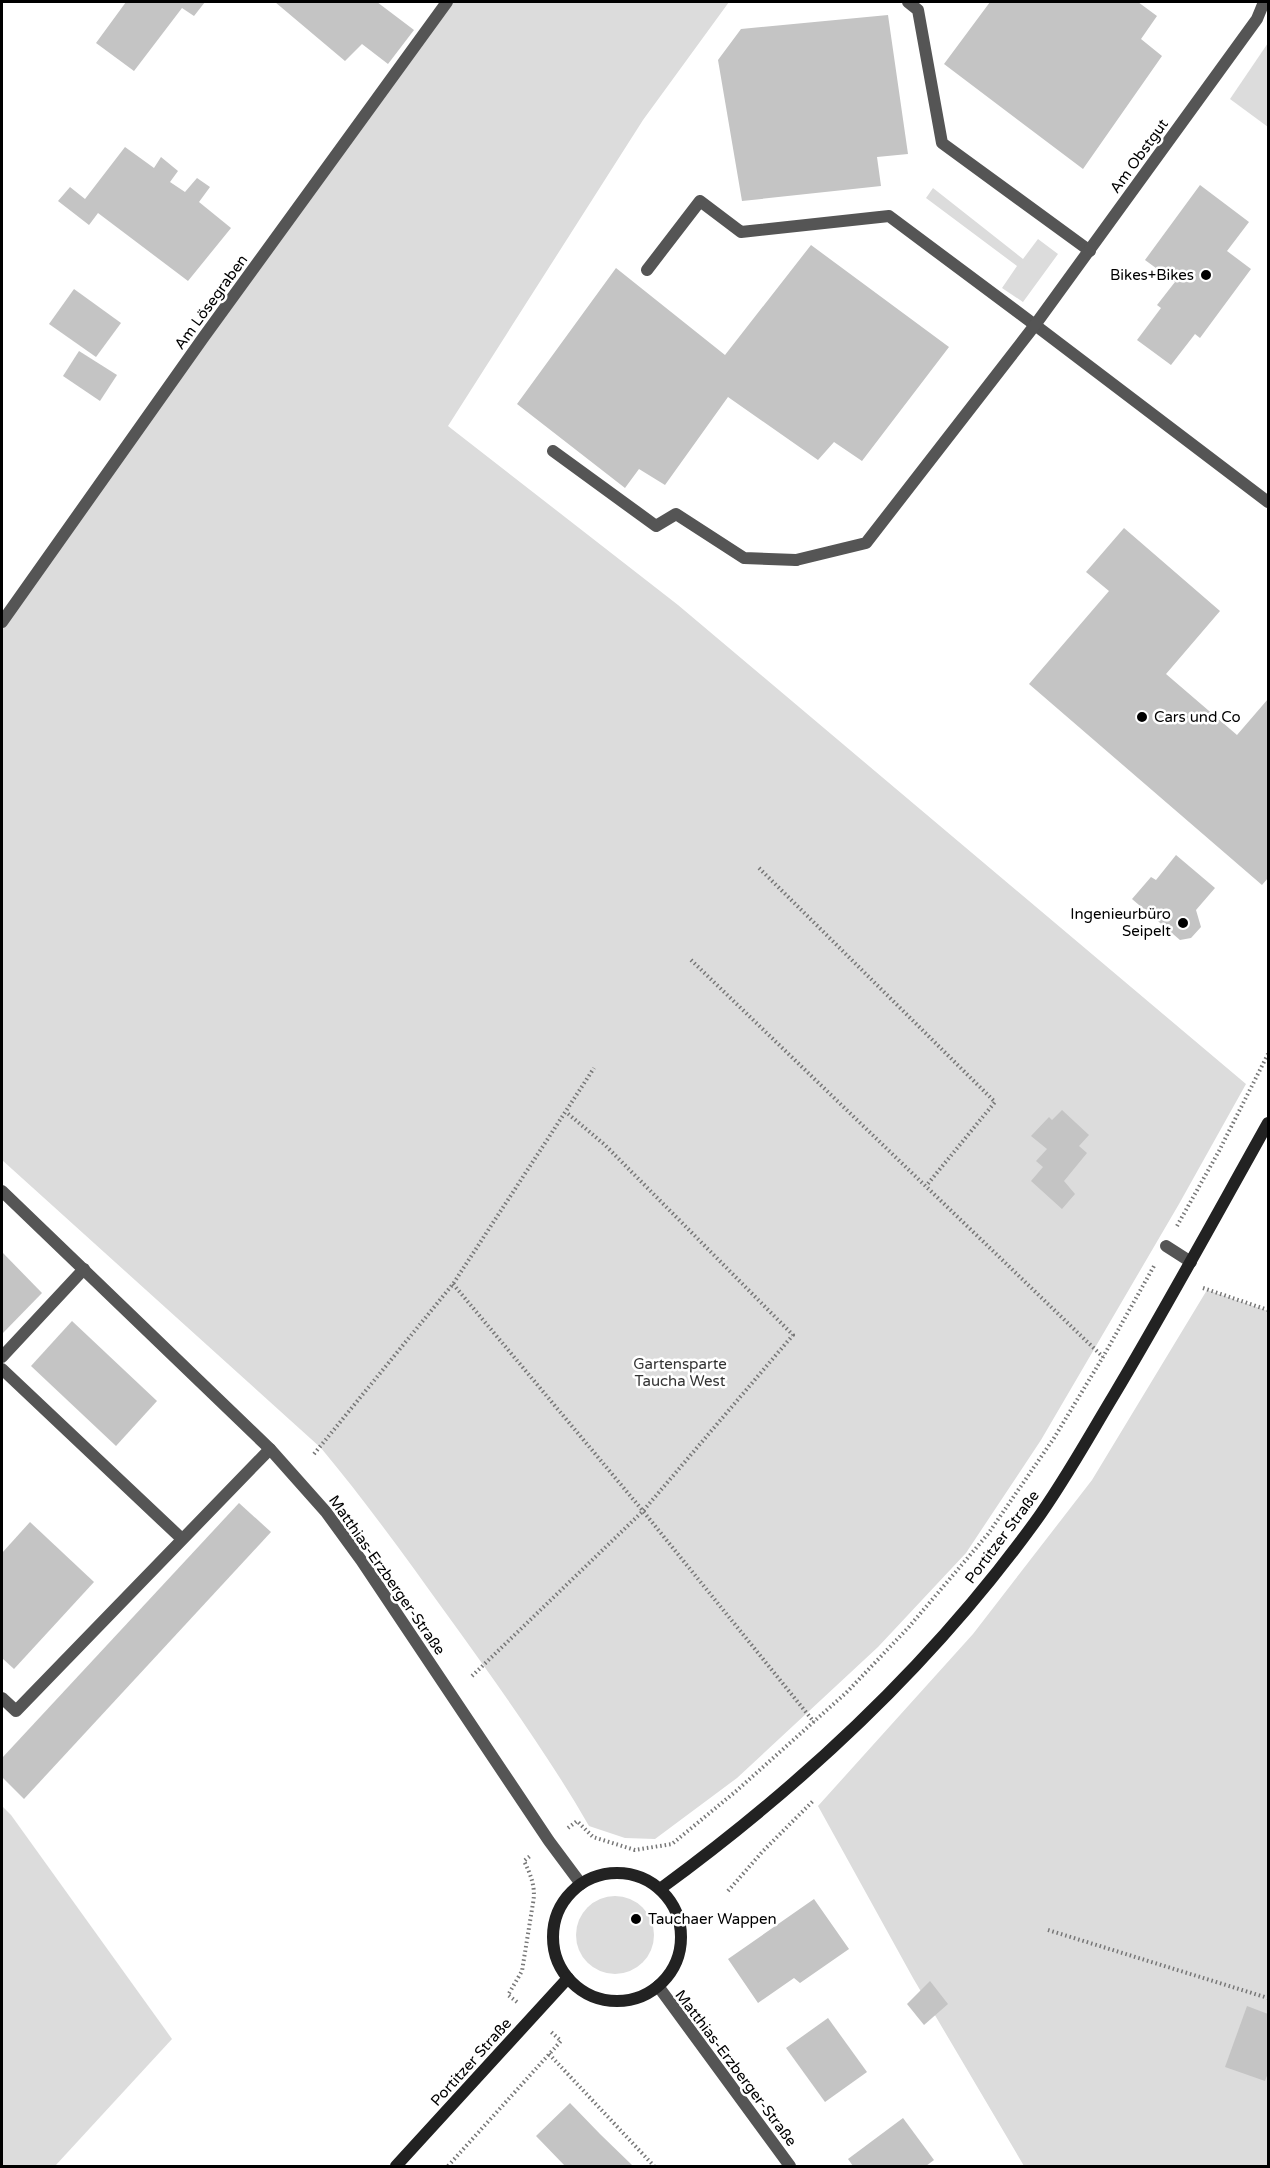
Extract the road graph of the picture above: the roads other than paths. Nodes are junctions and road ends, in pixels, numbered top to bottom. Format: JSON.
{"nodes":[{"id":1,"x":447,"y":2,"type":"edge"},
{"id":2,"x":908,"y":2,"type":"edge"},
{"id":3,"x":1264,"y":2,"type":"edge"},
{"id":4,"x":1089,"y":250,"type":"junction"},
{"id":5,"x":647,"y":270,"type":"dead end"},
{"id":6,"x":1035,"y":325,"type":"junction"},
{"id":7,"x":553,"y":451,"type":"dead end"},
{"id":8,"x":1269,"y":502,"type":"edge"},
{"id":9,"x":2,"y":622,"type":"edge"},
{"id":10,"x":1269,"y":1123,"type":"edge"},
{"id":11,"x":2,"y":1191,"type":"edge"},
{"id":12,"x":1166,"y":1246,"type":"road end"},
{"id":13,"x":1191,"y":1262,"type":"junction"},
{"id":14,"x":84,"y":1269,"type":"junction"},
{"id":15,"x":2,"y":1357,"type":"edge"},
{"id":16,"x":2,"y":1369,"type":"edge"},
{"id":17,"x":270,"y":1449,"type":"junction"},
{"id":18,"x":182,"y":1539,"type":"junction"},
{"id":19,"x":2,"y":1698,"type":"edge"},
{"id":20,"x":581,"y":1884,"type":"junction"},
{"id":21,"x":660,"y":1889,"type":"junction"},
{"id":22,"x":568,"y":1978,"type":"junction"},
{"id":23,"x":658,"y":1986,"type":"junction"},
{"id":24,"x":396,"y":2166,"type":"edge"},
{"id":25,"x":790,"y":2166,"type":"edge"}],
"edges":[{"from":1,"to":9,"type":"street","name":"Am Lösegraben"},
{"from":2,"to":4,"type":"street"},
{"from":3,"to":4,"type":"street","name":"Am Obstgut"},
{"from":4,"to":6,"type":"street","name":"Am Obstgut"},
{"from":5,"to":6,"type":"street"},
{"from":6,"to":7,"type":"street","name":"Am Obstgut"},
{"from":6,"to":8,"type":"street"},
{"from":10,"to":13,"type":"main road","name":"Portitzer Straße"},
{"from":11,"to":14,"type":"street","name":"Matthias-Erzberger-Straße"},
{"from":12,"to":13,"type":"street"},
{"from":13,"to":21,"type":"main road","name":"Portitzer Straße"},
{"from":14,"to":15,"type":"street"},
{"from":14,"to":17,"type":"street","name":"Matthias-Erzberger-Straße"},
{"from":16,"to":18,"type":"street"},
{"from":17,"to":18,"type":"street"},
{"from":17,"to":20,"type":"street","name":"Matthias-Erzberger-Straße"},
{"from":18,"to":19,"type":"street"},
{"from":20,"to":21,"type":"main road"},
{"from":20,"to":22,"type":"main road"},
{"from":21,"to":23,"type":"main road"},
{"from":22,"to":23,"type":"main road"},
{"from":22,"to":24,"type":"main road","name":"Portitzer Straße"},
{"from":23,"to":25,"type":"street","name":"Matthias-Erzberger-Straße"}]}
